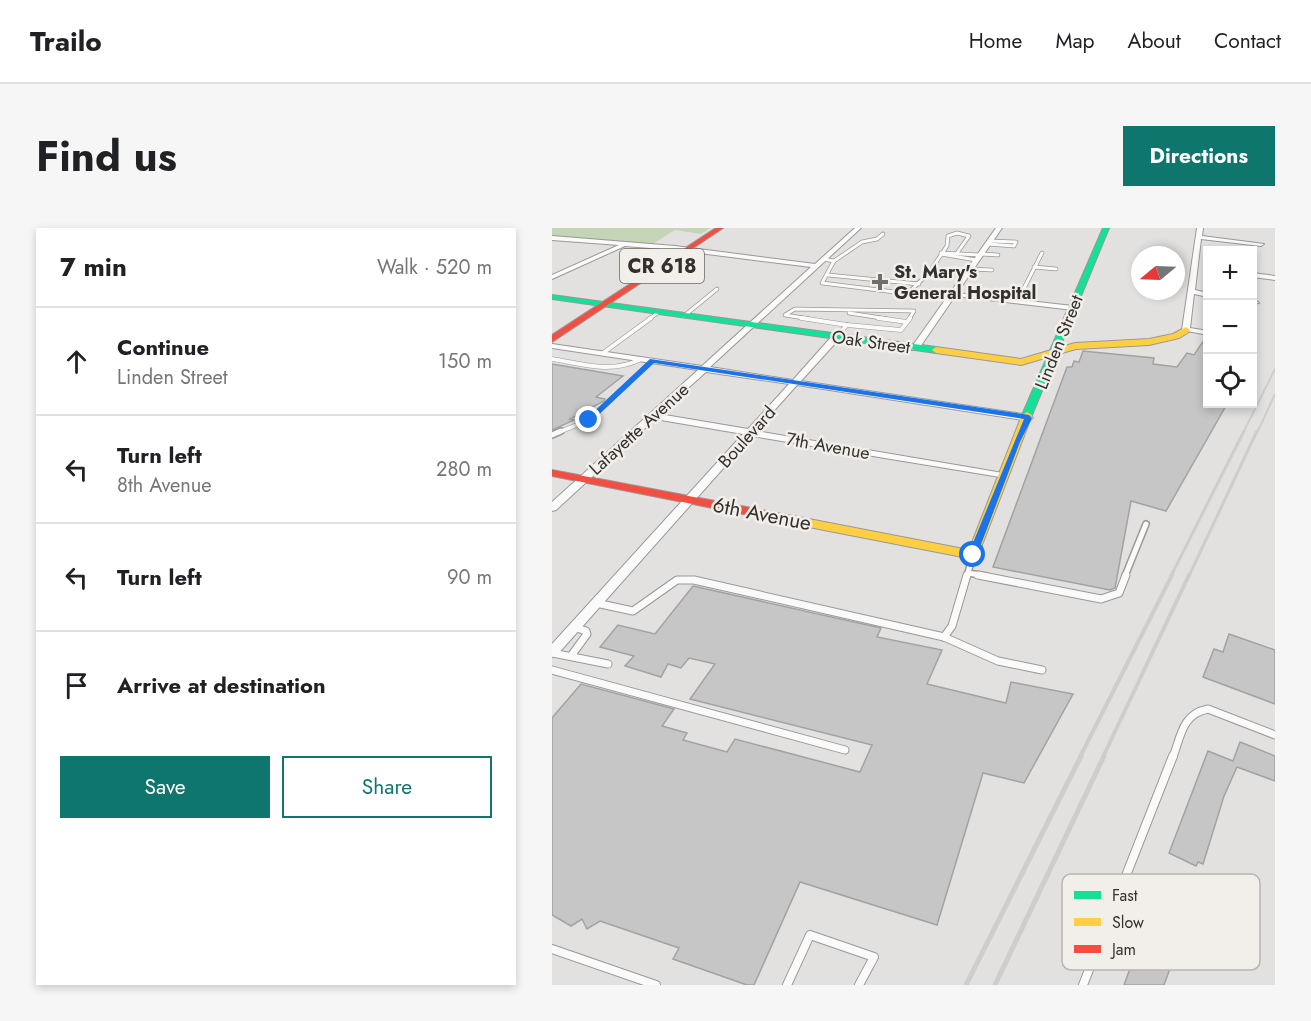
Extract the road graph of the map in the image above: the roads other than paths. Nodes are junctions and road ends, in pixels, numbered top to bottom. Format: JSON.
{"nodes":[{"id":1,"x":720,"y":228,"type":"edge"},
{"id":2,"x":858,"y":228,"type":"edge"},
{"id":3,"x":972,"y":228,"type":"edge"},
{"id":4,"x":999,"y":228,"type":"edge"},
{"id":5,"x":1106,"y":228,"type":"edge"},
{"id":6,"x":1200,"y":228,"type":"edge"},
{"id":7,"x":963,"y":233,"type":"junction"},
{"id":8,"x":884,"y":234,"type":"dead end"},
{"id":9,"x":1199,"y":237,"type":"junction"},
{"id":10,"x":552,"y":238,"type":"edge"},
{"id":11,"x":989,"y":243,"type":"junction"},
{"id":12,"x":626,"y":244,"type":"junction"},
{"id":13,"x":1261,"y":244,"type":"dead end"},
{"id":14,"x":688,"y":249,"type":"junction"},
{"id":15,"x":957,"y":253,"type":"junction"},
{"id":16,"x":1042,"y":253,"type":"dead end"},
{"id":17,"x":940,"y":254,"type":"junction"},
{"id":18,"x":998,"y":255,"type":"dead end"},
{"id":19,"x":979,"y":256,"type":"junction"},
{"id":20,"x":834,"y":261,"type":"junction"},
{"id":21,"x":819,"y":262,"type":"junction"},
{"id":22,"x":1034,"y":267,"type":"junction"},
{"id":23,"x":1196,"y":268,"type":"junction"},
{"id":24,"x":970,"y":269,"type":"junction"},
{"id":25,"x":1056,"y":269,"type":"dead end"},
{"id":26,"x":1203,"y":269,"type":"edge"},
{"id":27,"x":992,"y":270,"type":"dead end"},
{"id":28,"x":828,"y":275,"type":"junction"},
{"id":29,"x":1257,"y":276,"type":"edge"},
{"id":30,"x":552,"y":277,"type":"edge"},
{"id":31,"x":1275,"y":278,"type":"edge"},
{"id":32,"x":919,"y":284,"type":"junction"},
{"id":33,"x":717,"y":289,"type":"dead end"},
{"id":34,"x":1192,"y":292,"type":"junction"},
{"id":35,"x":951,"y":294,"type":"junction"},
{"id":36,"x":1203,"y":294,"type":"edge"},
{"id":37,"x":552,"y":297,"type":"edge"},
{"id":38,"x":1019,"y":298,"type":"dead end"},
{"id":39,"x":604,"y":304,"type":"junction"},
{"id":40,"x":1073,"y":308,"type":"junction"},
{"id":41,"x":841,"y":310,"type":"junction"},
{"id":42,"x":659,"y":312,"type":"junction"},
{"id":43,"x":684,"y":316,"type":"junction"},
{"id":44,"x":908,"y":322,"type":"junction"},
{"id":45,"x":753,"y":325,"type":"junction"},
{"id":46,"x":847,"y":325,"type":"junction"},
{"id":47,"x":1186,"y":330,"type":"junction"},
{"id":48,"x":1203,"y":332,"type":"edge"},
{"id":49,"x":836,"y":337,"type":"junction"},
{"id":50,"x":552,"y":339,"type":"edge"},
{"id":51,"x":552,"y":345,"type":"edge"},
{"id":52,"x":915,"y":348,"type":"junction"},
{"id":53,"x":603,"y":353,"type":"junction"},
{"id":54,"x":1054,"y":353,"type":"junction"},
{"id":55,"x":552,"y":359,"type":"edge"},
{"id":56,"x":641,"y":359,"type":"junction"},
{"id":57,"x":652,"y":361,"type":"junction"},
{"id":58,"x":706,"y":368,"type":"junction"},
{"id":59,"x":796,"y":382,"type":"junction"},
{"id":60,"x":653,"y":416,"type":"junction"},
{"id":61,"x":1029,"y":418,"type":"junction"},
{"id":62,"x":750,"y":433,"type":"junction"},
{"id":63,"x":552,"y":435,"type":"edge"},
{"id":64,"x":552,"y":473,"type":"edge"},
{"id":65,"x":1003,"y":476,"type":"junction"},
{"id":66,"x":584,"y":479,"type":"junction"},
{"id":67,"x":690,"y":499,"type":"junction"},
{"id":68,"x":552,"y":508,"type":"edge"},
{"id":69,"x":1146,"y":524,"type":"dead end"},
{"id":70,"x":973,"y":555,"type":"junction"},
{"id":71,"x":968,"y":573,"type":"junction"},
{"id":72,"x":596,"y":603,"type":"junction"},
{"id":73,"x":574,"y":627,"type":"junction"},
{"id":74,"x":944,"y":637,"type":"junction"},
{"id":75,"x":554,"y":647,"type":"edge"},
{"id":76,"x":571,"y":656,"type":"junction"},
{"id":77,"x":608,"y":664,"type":"dead end"},
{"id":78,"x":552,"y":670,"type":"edge"},
{"id":79,"x":1042,"y":670,"type":"dead end"},
{"id":80,"x":1275,"y":735,"type":"edge"},
{"id":81,"x":845,"y":750,"type":"dead end"},
{"id":82,"x":1127,"y":874,"type":"edge"},
{"id":83,"x":552,"y":949,"type":"edge"},
{"id":84,"x":1089,"y":970,"type":"edge"},
{"id":85,"x":656,"y":985,"type":"edge"},
{"id":86,"x":787,"y":985,"type":"edge"},
{"id":87,"x":859,"y":985,"type":"edge"},
{"id":88,"x":1083,"y":985,"type":"edge"}],
"edges":[{"from":1,"to":14,"type":"street","number":"CR 618"},
{"from":2,"to":21,"type":"street","name":"Lafayette Avenue"},
{"from":3,"to":7,"type":"lane"},
{"from":4,"to":11,"type":"street"},
{"from":5,"to":40,"type":"street","name":"Linden Street"},
{"from":6,"to":9,"type":"street"},
{"from":7,"to":15,"type":"lane"},
{"from":7,"to":17,"type":"lane"},
{"from":8,"to":20,"type":"lane"},
{"from":9,"to":13,"type":"street"},
{"from":9,"to":23,"type":"street"},
{"from":10,"to":12,"type":"street"},
{"from":11,"to":11,"type":"lane"},
{"from":11,"to":19,"type":"street"},
{"from":12,"to":14,"type":"street"},
{"from":12,"to":30,"type":"street"},
{"from":14,"to":21,"type":"street"},
{"from":14,"to":39,"type":"street","number":"CR 618"},
{"from":15,"to":17,"type":"lane"},
{"from":15,"to":19,"type":"lane"},
{"from":16,"to":22,"type":"lane"},
{"from":17,"to":19,"type":"lane"},
{"from":17,"to":32,"type":"lane"},
{"from":18,"to":19,"type":"lane"},
{"from":19,"to":24,"type":"street"},
{"from":20,"to":21,"type":"lane"},
{"from":20,"to":28,"type":"lane"},
{"from":21,"to":45,"type":"street","name":"Lafayette Avenue"},
{"from":22,"to":25,"type":"lane"},
{"from":22,"to":38,"type":"lane"},
{"from":23,"to":26,"type":"street"},
{"from":23,"to":34,"type":"street"},
{"from":24,"to":27,"type":"lane"},
{"from":24,"to":35,"type":"street"},
{"from":28,"to":32,"type":"lane"},
{"from":28,"to":32,"type":"lane"},
{"from":29,"to":31,"type":"street"},
{"from":33,"to":43,"type":"lane"},
{"from":34,"to":36,"type":"street"},
{"from":34,"to":47,"type":"street"},
{"from":35,"to":40,"type":"street"},
{"from":35,"to":52,"type":"street"},
{"from":37,"to":39,"type":"street","name":"Oak Street"},
{"from":39,"to":42,"type":"street","name":"Oak Street"},
{"from":39,"to":50,"type":"street","number":"CR 618"},
{"from":40,"to":54,"type":"street","name":"Linden Street"},
{"from":41,"to":44,"type":"lane"},
{"from":41,"to":44,"type":"lane"},
{"from":41,"to":46,"type":"lane"},
{"from":42,"to":43,"type":"street","name":"Oak Street"},
{"from":42,"to":53,"type":"lane"},
{"from":43,"to":45,"type":"street","name":"Oak Street"},
{"from":44,"to":46,"type":"lane"},
{"from":45,"to":49,"type":"street","name":"Oak Street"},
{"from":45,"to":58,"type":"street","name":"Lafayette Avenue"},
{"from":46,"to":49,"type":"lane"},
{"from":47,"to":48,"type":"street"},
{"from":47,"to":54,"type":"street","name":"Oak Street"},
{"from":49,"to":52,"type":"street","name":"Oak Street"},
{"from":49,"to":59,"type":"street","name":"Boulevard"},
{"from":51,"to":53,"type":"street"},
{"from":52,"to":54,"type":"street","name":"Oak Street"},
{"from":53,"to":56,"type":"street"},
{"from":54,"to":61,"type":"street","name":"Linden Street"},
{"from":55,"to":56,"type":"lane"},
{"from":56,"to":57,"type":"street"},
{"from":57,"to":58,"type":"street"},
{"from":57,"to":63,"type":"lane"},
{"from":58,"to":59,"type":"street"},
{"from":58,"to":60,"type":"street","name":"Lafayette Avenue"},
{"from":59,"to":61,"type":"street"},
{"from":59,"to":62,"type":"street","name":"Boulevard"},
{"from":60,"to":62,"type":"street","name":"7th Avenue"},
{"from":60,"to":66,"type":"street","name":"Lafayette Avenue"},
{"from":61,"to":65,"type":"street","name":"Linden Street"},
{"from":62,"to":65,"type":"street","name":"7th Avenue"},
{"from":62,"to":67,"type":"street","name":"Boulevard"},
{"from":64,"to":66,"type":"street","name":"6th Avenue"},
{"from":65,"to":70,"type":"street","name":"Linden Street"},
{"from":66,"to":67,"type":"street","name":"6th Avenue"},
{"from":66,"to":68,"type":"street","name":"Lafayette Avenue"},
{"from":67,"to":70,"type":"street","name":"6th Avenue"},
{"from":67,"to":72,"type":"street","name":"Boulevard"},
{"from":69,"to":71,"type":"lane"},
{"from":70,"to":71,"type":"lane"},
{"from":71,"to":74,"type":"lane"},
{"from":72,"to":73,"type":"street","name":"Boulevard"},
{"from":72,"to":74,"type":"lane"},
{"from":73,"to":75,"type":"street","name":"Boulevard"},
{"from":73,"to":76,"type":"lane"},
{"from":74,"to":79,"type":"lane"},
{"from":75,"to":76,"type":"lane"},
{"from":76,"to":77,"type":"lane"},
{"from":78,"to":81,"type":"lane"},
{"from":80,"to":82,"type":"lane"},
{"from":83,"to":85,"type":"lane"},
{"from":84,"to":88,"type":"lane"},
{"from":86,"to":87,"type":"lane"}]}
